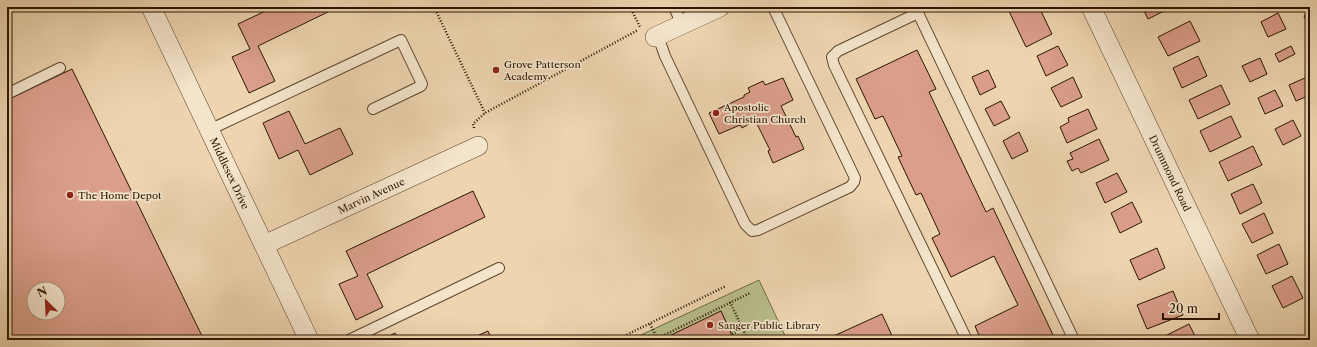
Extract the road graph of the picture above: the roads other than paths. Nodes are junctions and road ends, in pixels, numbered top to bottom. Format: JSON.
{"nodes":[{"id":1,"x":151,"y":7,"type":"edge"},
{"id":2,"x":674,"y":7,"type":"edge"},
{"id":3,"x":720,"y":7,"type":"edge"},
{"id":4,"x":773,"y":7,"type":"edge"},
{"id":5,"x":1091,"y":7,"type":"edge"},
{"id":6,"x":682,"y":24,"type":"junction"},
{"id":7,"x":656,"y":37,"type":"joint"},
{"id":8,"x":60,"y":68,"type":"dead end"},
{"id":9,"x":7,"y":94,"type":"edge"},
{"id":10,"x":373,"y":109,"type":"dead end"},
{"id":11,"x":210,"y":130,"type":"junction"},
{"id":12,"x":478,"y":146,"type":"road end"},
{"id":13,"x":264,"y":245,"type":"junction"},
{"id":14,"x":499,"y":268,"type":"dead end"},
{"id":15,"x":309,"y":340,"type":"edge"},
{"id":16,"x":349,"y":340,"type":"edge"},
{"id":17,"x":967,"y":340,"type":"edge"},
{"id":18,"x":1074,"y":340,"type":"edge"},
{"id":19,"x":1250,"y":340,"type":"edge"}],
"edges":[{"from":1,"to":11,"type":"street","name":"Middlesex Drive"},
{"from":2,"to":6,"type":"lane"},
{"from":3,"to":6,"type":"street"},
{"from":4,"to":7,"type":"lane"},
{"from":5,"to":19,"type":"street","name":"Drummond Road"},
{"from":6,"to":7,"type":"street"},
{"from":8,"to":9,"type":"lane"},
{"from":10,"to":11,"type":"lane"},
{"from":11,"to":13,"type":"street","name":"Middlesex Drive"},
{"from":12,"to":13,"type":"street","name":"Marvin Avenue"},
{"from":13,"to":15,"type":"street","name":"Middlesex Drive"},
{"from":14,"to":16,"type":"lane"},
{"from":17,"to":18,"type":"lane"}]}
